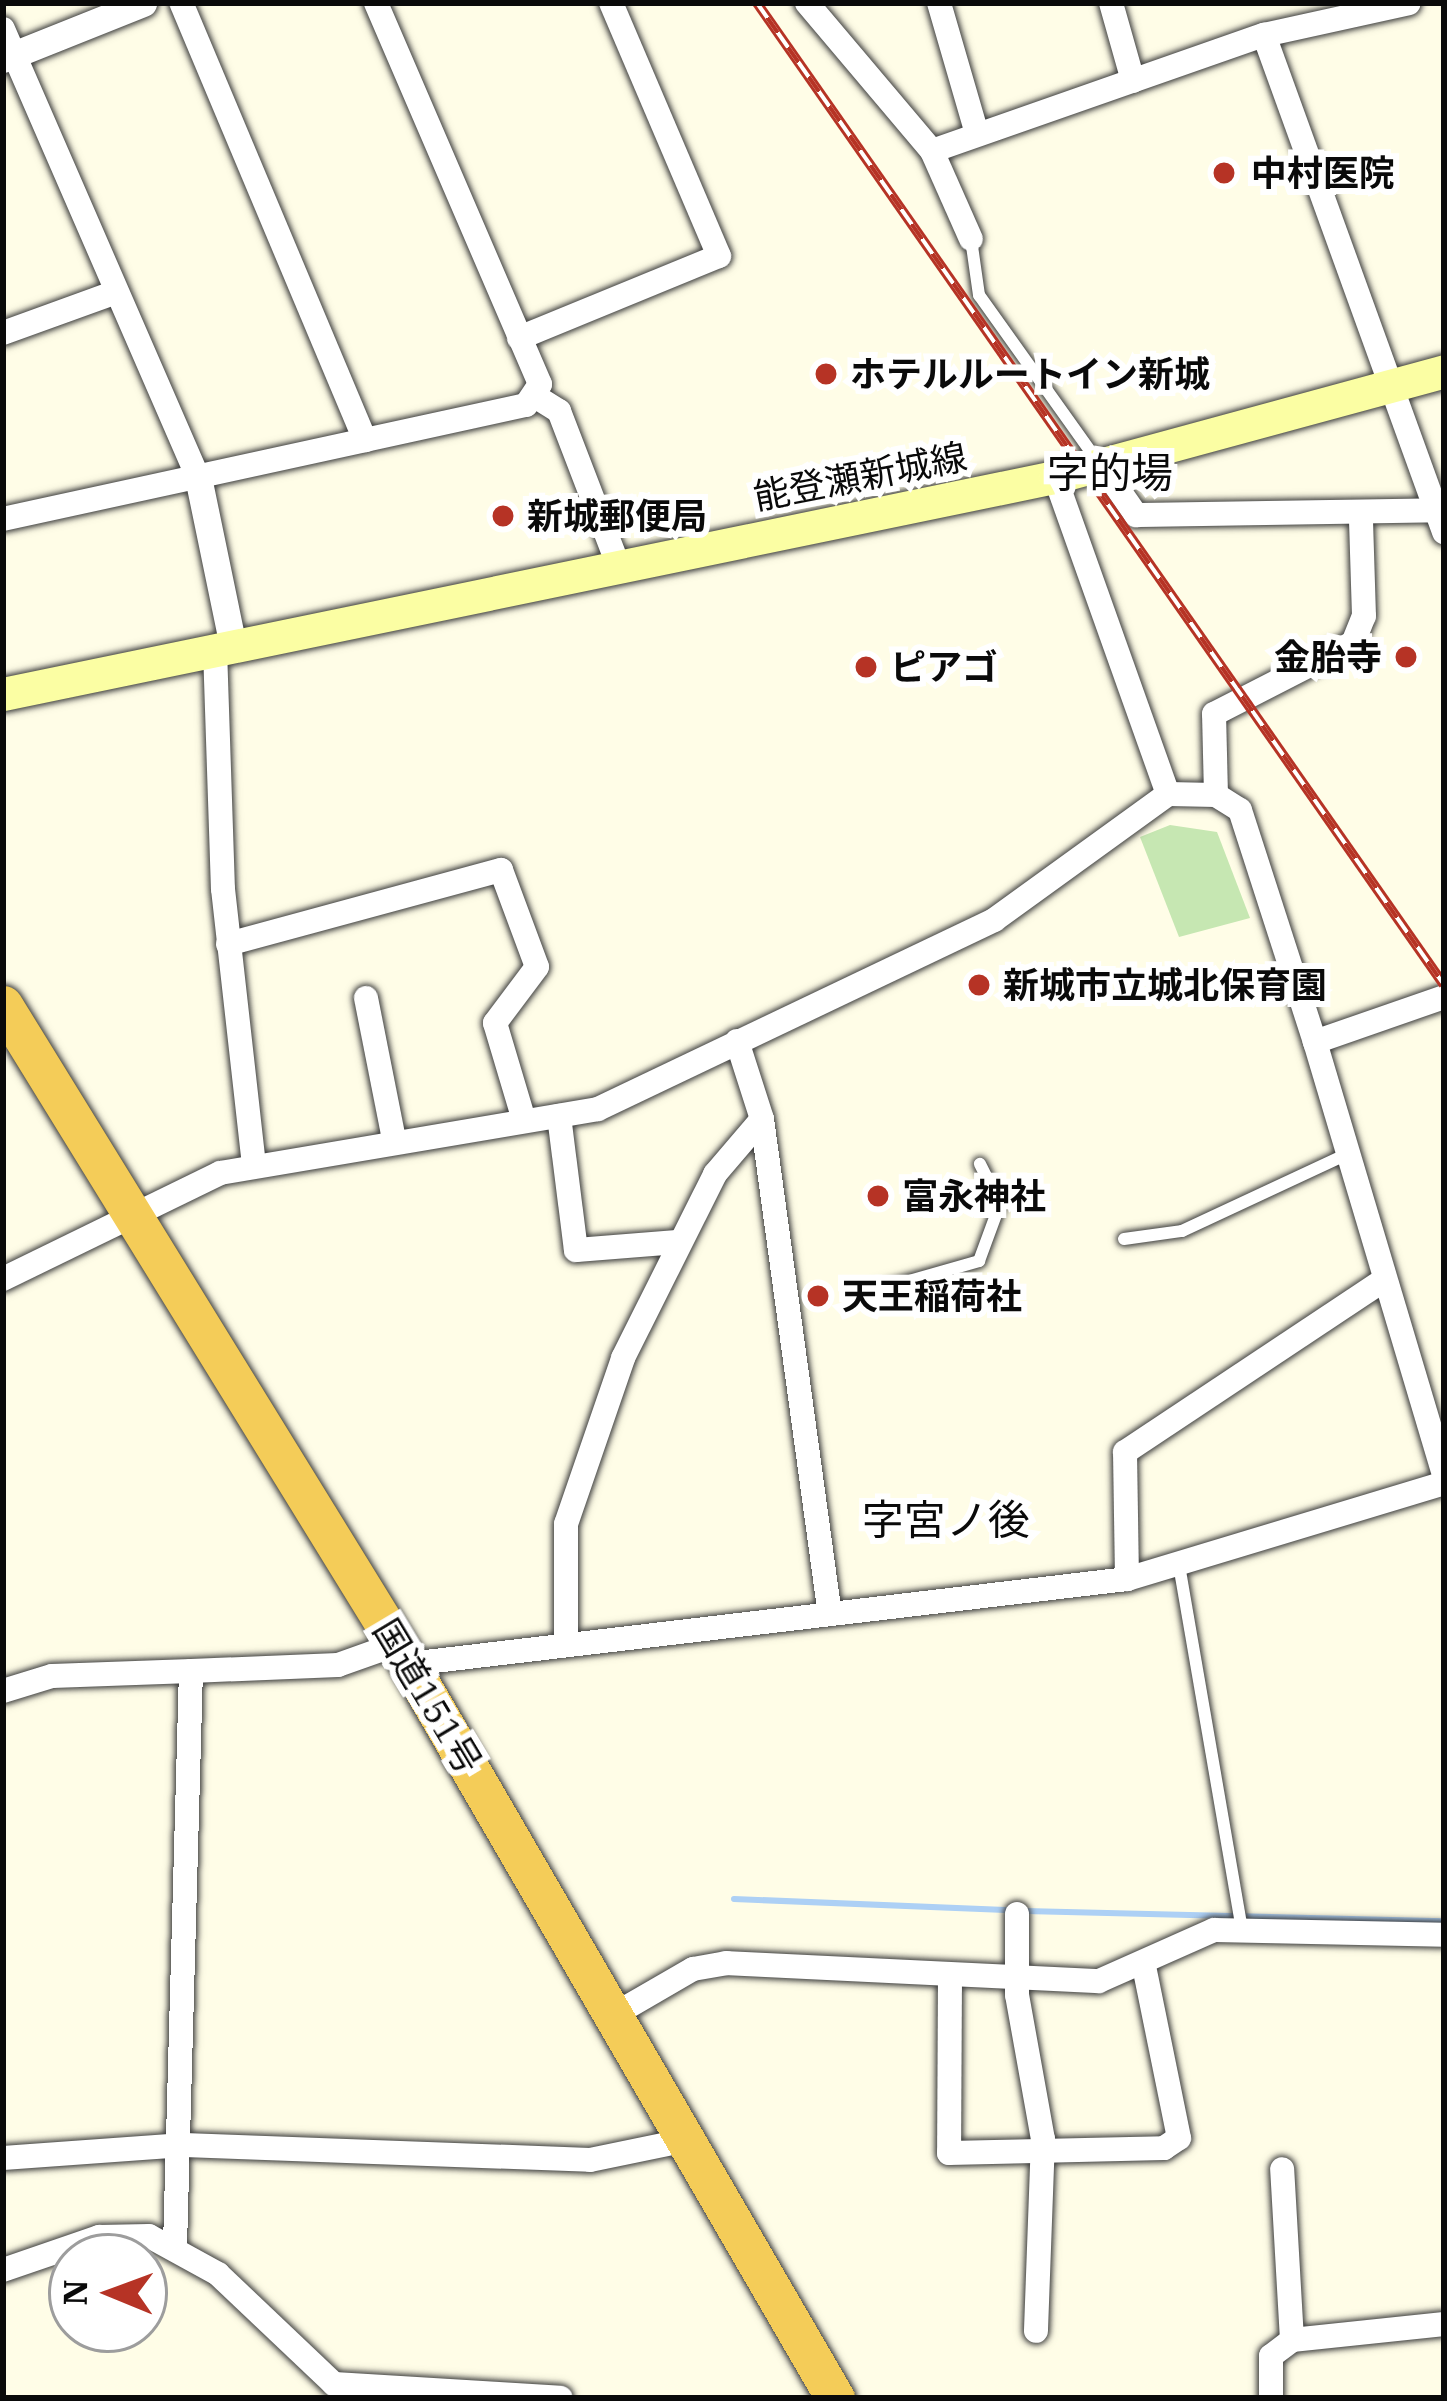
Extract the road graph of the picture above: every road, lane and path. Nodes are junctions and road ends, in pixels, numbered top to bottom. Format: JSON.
{"nodes":[{"id":1,"x":143,"y":3,"type":"edge"},
{"id":2,"x":181,"y":3,"type":"edge"},
{"id":3,"x":376,"y":3,"type":"edge"},
{"id":4,"x":611,"y":3,"type":"edge"},
{"id":5,"x":807,"y":3,"type":"edge"},
{"id":6,"x":939,"y":3,"type":"edge"},
{"id":7,"x":1111,"y":3,"type":"edge"},
{"id":8,"x":1409,"y":3,"type":"edge"},
{"id":9,"x":1264,"y":35,"type":"junction"},
{"id":10,"x":7,"y":47,"type":"edge"},
{"id":11,"x":1133,"y":81,"type":"junction"},
{"id":12,"x":976,"y":130,"type":"junction"},
{"id":13,"x":932,"y":151,"type":"junction"},
{"id":14,"x":971,"y":239,"type":"joint"},
{"id":15,"x":116,"y":292,"type":"junction"},
{"id":16,"x":3,"y":333,"type":"edge"},
{"id":17,"x":518,"y":338,"type":"junction"},
{"id":18,"x":1444,"y":371,"type":"edge"},
{"id":19,"x":1395,"y":386,"type":"junction"},
{"id":20,"x":538,"y":398,"type":"junction"},
{"id":21,"x":365,"y":440,"type":"junction"},
{"id":22,"x":1102,"y":466,"type":"junction"},
{"id":23,"x":198,"y":477,"type":"junction"},
{"id":24,"x":1055,"y":477,"type":"junction"},
{"id":25,"x":1360,"y":518,"type":"junction"},
{"id":26,"x":1442,"y":518,"type":"edge"},
{"id":27,"x":3,"y":519,"type":"edge"},
{"id":28,"x":618,"y":565,"type":"junction"},
{"id":29,"x":224,"y":648,"type":"junction"},
{"id":30,"x":3,"y":694,"type":"edge"},
{"id":31,"x":1168,"y":794,"type":"junction"},
{"id":32,"x":1216,"y":795,"type":"junction"},
{"id":33,"x":228,"y":944,"type":"junction"},
{"id":34,"x":1444,"y":997,"type":"edge"},
{"id":35,"x":366,"y":998,"type":"dead end"},
{"id":36,"x":3,"y":1005,"type":"edge"},
{"id":37,"x":736,"y":1042,"type":"junction"},
{"id":38,"x":1315,"y":1042,"type":"junction"},
{"id":39,"x":559,"y":1116,"type":"junction"},
{"id":40,"x":523,"y":1117,"type":"junction"},
{"id":41,"x":762,"y":1119,"type":"junction"},
{"id":42,"x":394,"y":1140,"type":"junction"},
{"id":43,"x":1349,"y":1153,"type":"junction"},
{"id":44,"x":980,"y":1164,"type":"dead end"},
{"id":45,"x":254,"y":1166,"type":"junction"},
{"id":46,"x":133,"y":1219,"type":"junction"},
{"id":47,"x":1124,"y":1240,"type":"dead end"},
{"id":48,"x":678,"y":1242,"type":"junction"},
{"id":49,"x":3,"y":1279,"type":"edge"},
{"id":50,"x":1384,"y":1280,"type":"junction"},
{"id":51,"x":860,"y":1295,"type":"dead end"},
{"id":52,"x":1444,"y":1479,"type":"edge"},
{"id":53,"x":1178,"y":1565,"type":"junction"},
{"id":54,"x":1127,"y":1579,"type":"junction"},
{"id":55,"x":829,"y":1610,"type":"junction"},
{"id":56,"x":566,"y":1638,"type":"junction"},
{"id":57,"x":403,"y":1654,"type":"junction"},
{"id":58,"x":191,"y":1671,"type":"junction"},
{"id":59,"x":3,"y":1691,"type":"edge"},
{"id":60,"x":1017,"y":1914,"type":"dead end"},
{"id":61,"x":1242,"y":1920,"type":"junction"},
{"id":62,"x":1444,"y":1935,"type":"edge"},
{"id":63,"x":1144,"y":1966,"type":"junction"},
{"id":64,"x":950,"y":1975,"type":"junction"},
{"id":65,"x":1016,"y":1978,"type":"junction"},
{"id":66,"x":617,"y":2013,"type":"junction"},
{"id":67,"x":692,"y":2139,"type":"junction"},
{"id":68,"x":184,"y":2145,"type":"junction"},
{"id":69,"x":1043,"y":2150,"type":"junction"},
{"id":70,"x":3,"y":2158,"type":"edge"},
{"id":71,"x":1282,"y":2169,"type":"dead end"},
{"id":72,"x":175,"y":2246,"type":"junction"},
{"id":73,"x":3,"y":2270,"type":"edge"},
{"id":74,"x":1444,"y":2324,"type":"edge"},
{"id":75,"x":1036,"y":2331,"type":"dead end"},
{"id":76,"x":1292,"y":2340,"type":"junction"},
{"id":77,"x":561,"y":2398,"type":"edge"},
{"id":78,"x":835,"y":2398,"type":"edge"},
{"id":79,"x":1271,"y":2398,"type":"edge"}],
"edges":[{"from":1,"to":10,"type":"street"},
{"from":2,"to":21,"type":"street"},
{"from":3,"to":17,"type":"street"},
{"from":4,"to":17,"type":"street"},
{"from":5,"to":13,"type":"street"},
{"from":6,"to":12,"type":"street"},
{"from":7,"to":11,"type":"street"},
{"from":8,"to":9,"type":"street"},
{"from":9,"to":11,"type":"street"},
{"from":9,"to":19,"type":"street"},
{"from":10,"to":15,"type":"street"},
{"from":11,"to":12,"type":"street"},
{"from":12,"to":13,"type":"street"},
{"from":13,"to":14,"type":"street"},
{"from":14,"to":22,"type":"lane"},
{"from":15,"to":16,"type":"street"},
{"from":15,"to":23,"type":"street"},
{"from":17,"to":20,"type":"street"},
{"from":18,"to":19,"type":"main road","name":"能登瀬新城線"},
{"from":19,"to":22,"type":"main road","name":"能登瀬新城線"},
{"from":19,"to":26,"type":"street"},
{"from":20,"to":21,"type":"street"},
{"from":20,"to":28,"type":"street"},
{"from":21,"to":23,"type":"street"},
{"from":22,"to":24,"type":"main road","name":"能登瀬新城線"},
{"from":22,"to":25,"type":"street"},
{"from":23,"to":27,"type":"street"},
{"from":23,"to":29,"type":"street"},
{"from":24,"to":28,"type":"main road","name":"能登瀬新城線"},
{"from":24,"to":31,"type":"street"},
{"from":25,"to":26,"type":"street"},
{"from":25,"to":32,"type":"street"},
{"from":28,"to":29,"type":"main road","name":"能登瀬新城線"},
{"from":29,"to":30,"type":"main road","name":"能登瀬新城線"},
{"from":29,"to":33,"type":"street"},
{"from":31,"to":32,"type":"street"},
{"from":31,"to":37,"type":"street"},
{"from":32,"to":38,"type":"street"},
{"from":33,"to":40,"type":"street"},
{"from":33,"to":45,"type":"street"},
{"from":34,"to":38,"type":"street"},
{"from":35,"to":42,"type":"street"},
{"from":36,"to":46,"type":"highway","name":"国道151号"},
{"from":37,"to":39,"type":"street"},
{"from":37,"to":41,"type":"street"},
{"from":38,"to":43,"type":"street"},
{"from":39,"to":40,"type":"street"},
{"from":39,"to":48,"type":"street"},
{"from":40,"to":42,"type":"street"},
{"from":41,"to":48,"type":"street"},
{"from":41,"to":55,"type":"street"},
{"from":42,"to":45,"type":"street"},
{"from":43,"to":47,"type":"lane"},
{"from":43,"to":50,"type":"street"},
{"from":44,"to":51,"type":"lane"},
{"from":45,"to":46,"type":"street"},
{"from":46,"to":49,"type":"street"},
{"from":46,"to":57,"type":"highway","name":"国道151号"},
{"from":48,"to":56,"type":"street"},
{"from":50,"to":52,"type":"street"},
{"from":50,"to":54,"type":"street"},
{"from":52,"to":53,"type":"street"},
{"from":53,"to":54,"type":"street"},
{"from":53,"to":61,"type":"lane"},
{"from":54,"to":55,"type":"street"},
{"from":55,"to":56,"type":"street"},
{"from":56,"to":57,"type":"street"},
{"from":57,"to":58,"type":"street"},
{"from":57,"to":66,"type":"highway","name":"国道151号"},
{"from":58,"to":59,"type":"street"},
{"from":58,"to":68,"type":"street"},
{"from":60,"to":65,"type":"street"},
{"from":61,"to":62,"type":"street"},
{"from":61,"to":63,"type":"street"},
{"from":63,"to":65,"type":"street"},
{"from":63,"to":69,"type":"street"},
{"from":64,"to":65,"type":"street"},
{"from":64,"to":66,"type":"street"},
{"from":64,"to":69,"type":"street"},
{"from":65,"to":69,"type":"street"},
{"from":66,"to":67,"type":"highway","name":"国道151号"},
{"from":67,"to":68,"type":"street"},
{"from":67,"to":78,"type":"highway","name":"国道151号"},
{"from":68,"to":70,"type":"street"},
{"from":68,"to":72,"type":"street"},
{"from":69,"to":75,"type":"street"},
{"from":71,"to":76,"type":"street"},
{"from":72,"to":73,"type":"street"},
{"from":72,"to":77,"type":"street"},
{"from":74,"to":76,"type":"street"},
{"from":76,"to":79,"type":"street"}]}
